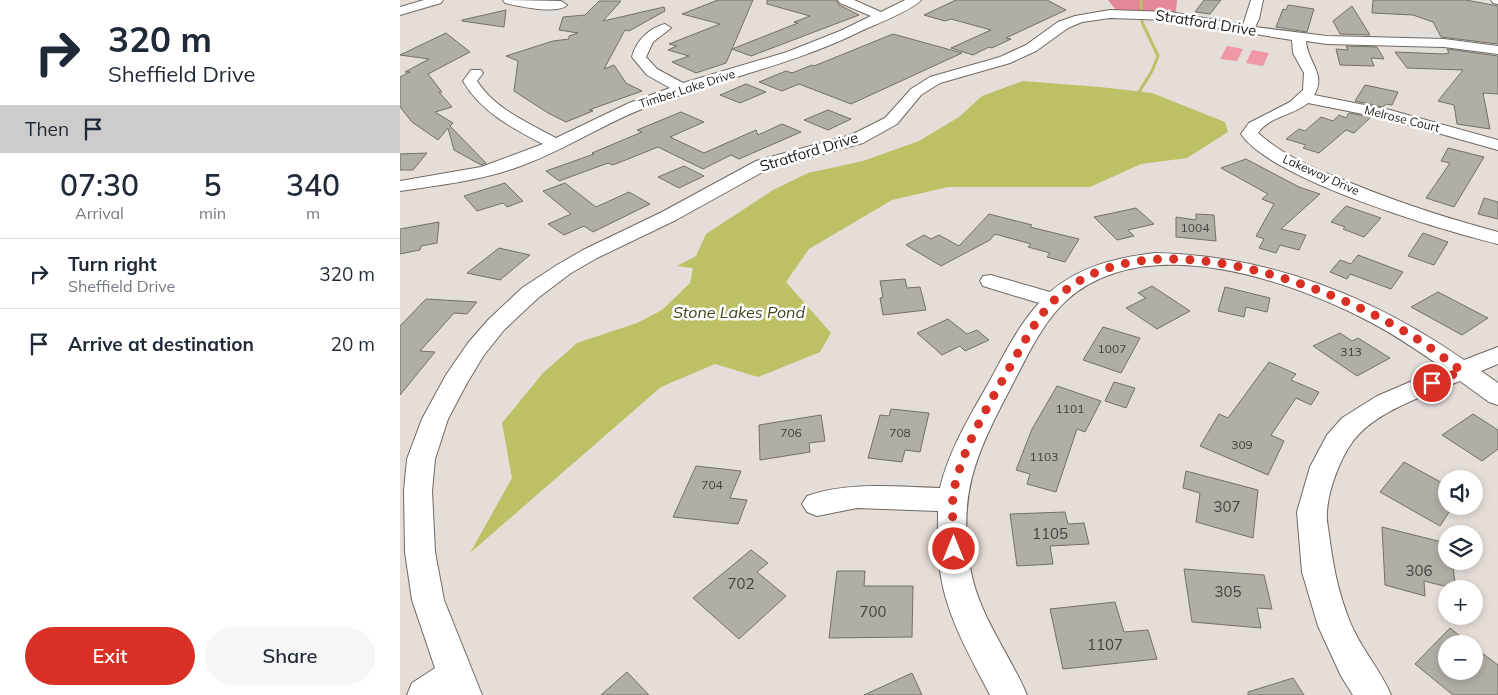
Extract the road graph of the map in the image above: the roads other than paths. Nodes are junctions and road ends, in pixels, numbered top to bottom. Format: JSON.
{"nodes":[{"id":1,"x":437,"y":0,"type":"edge"},
{"id":2,"x":509,"y":0,"type":"edge"},
{"id":3,"x":844,"y":0,"type":"edge"},
{"id":4,"x":915,"y":0,"type":"edge"},
{"id":5,"x":1257,"y":0,"type":"edge"},
{"id":6,"x":560,"y":5,"type":"dead end"},
{"id":7,"x":400,"y":11,"type":"edge"},
{"id":8,"x":881,"y":16,"type":"junction"},
{"id":9,"x":1400,"y":26,"type":"dead end"},
{"id":10,"x":665,"y":28,"type":"dead end"},
{"id":11,"x":1247,"y":30,"type":"junction"},
{"id":12,"x":1299,"y":37,"type":"junction"},
{"id":13,"x":1410,"y":42,"type":"junction"},
{"id":14,"x":1498,"y":50,"type":"edge"},
{"id":15,"x":476,"y":73,"type":"dead end"},
{"id":16,"x":681,"y":88,"type":"junction"},
{"id":17,"x":1304,"y":98,"type":"junction"},
{"id":18,"x":556,"y":145,"type":"junction"},
{"id":19,"x":1498,"y":145,"type":"edge"},
{"id":20,"x":400,"y":186,"type":"edge"},
{"id":21,"x":1498,"y":238,"type":"edge"},
{"id":22,"x":991,"y":281,"type":"dead end"},
{"id":23,"x":1054,"y":301,"type":"junction"},
{"id":24,"x":1498,"y":355,"type":"edge"},
{"id":25,"x":1462,"y":371,"type":"junction"},
{"id":26,"x":1498,"y":396,"type":"edge"},
{"id":27,"x":954,"y":500,"type":"junction"},
{"id":28,"x":817,"y":504,"type":"dead end"},
{"id":29,"x":459,"y":685,"type":"edge"},
{"id":30,"x":425,"y":695,"type":"edge"},
{"id":31,"x":1009,"y":695,"type":"edge"},
{"id":32,"x":1373,"y":695,"type":"edge"}],
"edges":[{"from":1,"to":7,"type":"street"},
{"from":2,"to":6,"type":"street"},
{"from":3,"to":8,"type":"street"},
{"from":4,"to":8,"type":"street","name":"Timber Lake Drive"},
{"from":5,"to":11,"type":"street"},
{"from":8,"to":16,"type":"street","name":"Timber Lake Drive"},
{"from":9,"to":13,"type":"street"},
{"from":10,"to":16,"type":"street"},
{"from":11,"to":12,"type":"street","name":"Stratford Drive"},
{"from":11,"to":29,"type":"street","name":"Stratford Drive"},
{"from":12,"to":13,"type":"street","name":"Stratford Drive"},
{"from":12,"to":17,"type":"street"},
{"from":13,"to":14,"type":"street","name":"Stratford Drive"},
{"from":15,"to":18,"type":"street"},
{"from":16,"to":18,"type":"street","name":"Timber Lake Drive"},
{"from":17,"to":19,"type":"street","name":"Melrose Court"},
{"from":17,"to":21,"type":"street","name":"Lakeway Drive"},
{"from":18,"to":20,"type":"street","name":"Timber Lake Drive"},
{"from":22,"to":23,"type":"street"},
{"from":23,"to":25,"type":"street"},
{"from":23,"to":27,"type":"street"},
{"from":24,"to":25,"type":"street"},
{"from":25,"to":26,"type":"street"},
{"from":25,"to":32,"type":"street"},
{"from":27,"to":28,"type":"street"},
{"from":27,"to":31,"type":"street"},
{"from":29,"to":30,"type":"street"}]}
